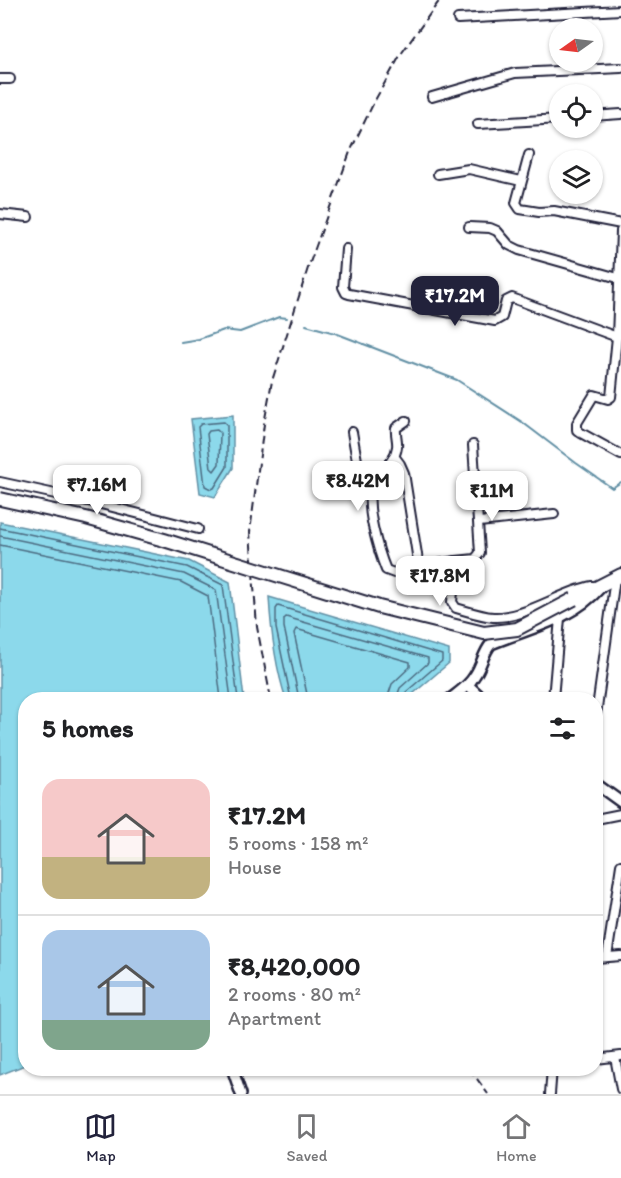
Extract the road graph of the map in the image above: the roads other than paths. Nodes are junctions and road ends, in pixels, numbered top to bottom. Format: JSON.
{"nodes":[{"id":1,"x":621,"y":10,"type":"edge"},
{"id":2,"x":458,"y":19,"type":"dead end"},
{"id":3,"x":621,"y":68,"type":"edge"},
{"id":4,"x":0,"y":79,"type":"edge"},
{"id":5,"x":10,"y":80,"type":"dead end"},
{"id":6,"x":432,"y":97,"type":"dead end"},
{"id":7,"x":621,"y":114,"type":"edge"},
{"id":8,"x":603,"y":115,"type":"edge"},
{"id":9,"x":549,"y":119,"type":"edge"},
{"id":10,"x":478,"y":124,"type":"dead end"},
{"id":11,"x":529,"y":155,"type":"dead end"},
{"id":12,"x":438,"y":174,"type":"dead end"},
{"id":13,"x":521,"y":181,"type":"junction"},
{"id":14,"x":0,"y":214,"type":"edge"},
{"id":15,"x":28,"y":217,"type":"dead end"},
{"id":16,"x":621,"y":224,"type":"edge"},
{"id":17,"x":469,"y":227,"type":"dead end"},
{"id":18,"x":621,"y":231,"type":"edge"},
{"id":19,"x":346,"y":249,"type":"dead end"},
{"id":20,"x":618,"y":278,"type":"junction"},
{"id":21,"x":620,"y":293,"type":"edge"},
{"id":22,"x":616,"y":338,"type":"junction"},
{"id":23,"x":406,"y":421,"type":"dead end"},
{"id":24,"x":352,"y":432,"type":"dead end"},
{"id":25,"x":474,"y":445,"type":"dead end"},
{"id":26,"x":621,"y":455,"type":"edge"},
{"id":27,"x":394,"y":456,"type":"junction"},
{"id":28,"x":0,"y":482,"type":"edge"},
{"id":29,"x":371,"y":489,"type":"junction"},
{"id":30,"x":0,"y":498,"type":"edge"},
{"id":31,"x":554,"y":514,"type":"dead end"},
{"id":32,"x":479,"y":522,"type":"junction"},
{"id":33,"x":198,"y":529,"type":"dead end"},
{"id":34,"x":456,"y":561,"type":"junction"},
{"id":35,"x":419,"y":567,"type":"junction"},
{"id":36,"x":614,"y":578,"type":"edge"},
{"id":37,"x":560,"y":618,"type":"junction"},
{"id":38,"x":468,"y":685,"type":"junction"},
{"id":39,"x":459,"y":692,"type":"edge"},
{"id":40,"x":476,"y":692,"type":"edge"},
{"id":41,"x":554,"y":692,"type":"edge"},
{"id":42,"x":599,"y":692,"type":"edge"},
{"id":43,"x":603,"y":789,"type":"edge"},
{"id":44,"x":621,"y":802,"type":"edge"},
{"id":45,"x":621,"y":814,"type":"edge"},
{"id":46,"x":603,"y":818,"type":"edge"},
{"id":47,"x":621,"y":866,"type":"edge"},
{"id":48,"x":621,"y":956,"type":"edge"},
{"id":49,"x":603,"y":957,"type":"edge"},
{"id":50,"x":607,"y":957,"type":"junction"},
{"id":51,"x":618,"y":1057,"type":"edge"},
{"id":52,"x":603,"y":1058,"type":"edge"},
{"id":53,"x":235,"y":1076,"type":"edge"},
{"id":54,"x":551,"y":1076,"type":"edge"},
{"id":55,"x":621,"y":1089,"type":"edge"},
{"id":56,"x":241,"y":1094,"type":"edge"},
{"id":57,"x":550,"y":1094,"type":"edge"}],
"edges":[{"from":1,"to":2,"type":"street"},
{"from":3,"to":6,"type":"street"},
{"from":4,"to":5,"type":"street"},
{"from":7,"to":8,"type":"street"},
{"from":9,"to":10,"type":"street"},
{"from":11,"to":13,"type":"street"},
{"from":12,"to":13,"type":"street"},
{"from":13,"to":16,"type":"street"},
{"from":14,"to":15,"type":"street"},
{"from":17,"to":20,"type":"street"},
{"from":18,"to":20,"type":"street"},
{"from":19,"to":22,"type":"street"},
{"from":20,"to":21,"type":"street"},
{"from":21,"to":22,"type":"street"},
{"from":22,"to":26,"type":"street"},
{"from":23,"to":27,"type":"street"},
{"from":24,"to":29,"type":"street"},
{"from":25,"to":32,"type":"street"},
{"from":27,"to":29,"type":"street"},
{"from":27,"to":35,"type":"street"},
{"from":28,"to":33,"type":"street"},
{"from":29,"to":35,"type":"street"},
{"from":30,"to":36,"type":"main road","bridge":true},
{"from":31,"to":32,"type":"street"},
{"from":32,"to":34,"type":"street"},
{"from":34,"to":35,"type":"street"},
{"from":34,"to":36,"type":"street"},
{"from":36,"to":37,"type":"street"},
{"from":36,"to":42,"type":"street"},
{"from":37,"to":38,"type":"street"},
{"from":37,"to":41,"type":"street"},
{"from":38,"to":39,"type":"street"},
{"from":38,"to":40,"type":"street"},
{"from":43,"to":44,"type":"street"},
{"from":45,"to":46,"type":"street"},
{"from":47,"to":50,"type":"street"},
{"from":48,"to":50,"type":"street"},
{"from":49,"to":50,"type":"street"},
{"from":51,"to":52,"type":"street"},
{"from":51,"to":55,"type":"street"},
{"from":53,"to":56,"type":"street"},
{"from":54,"to":57,"type":"street"}]}
